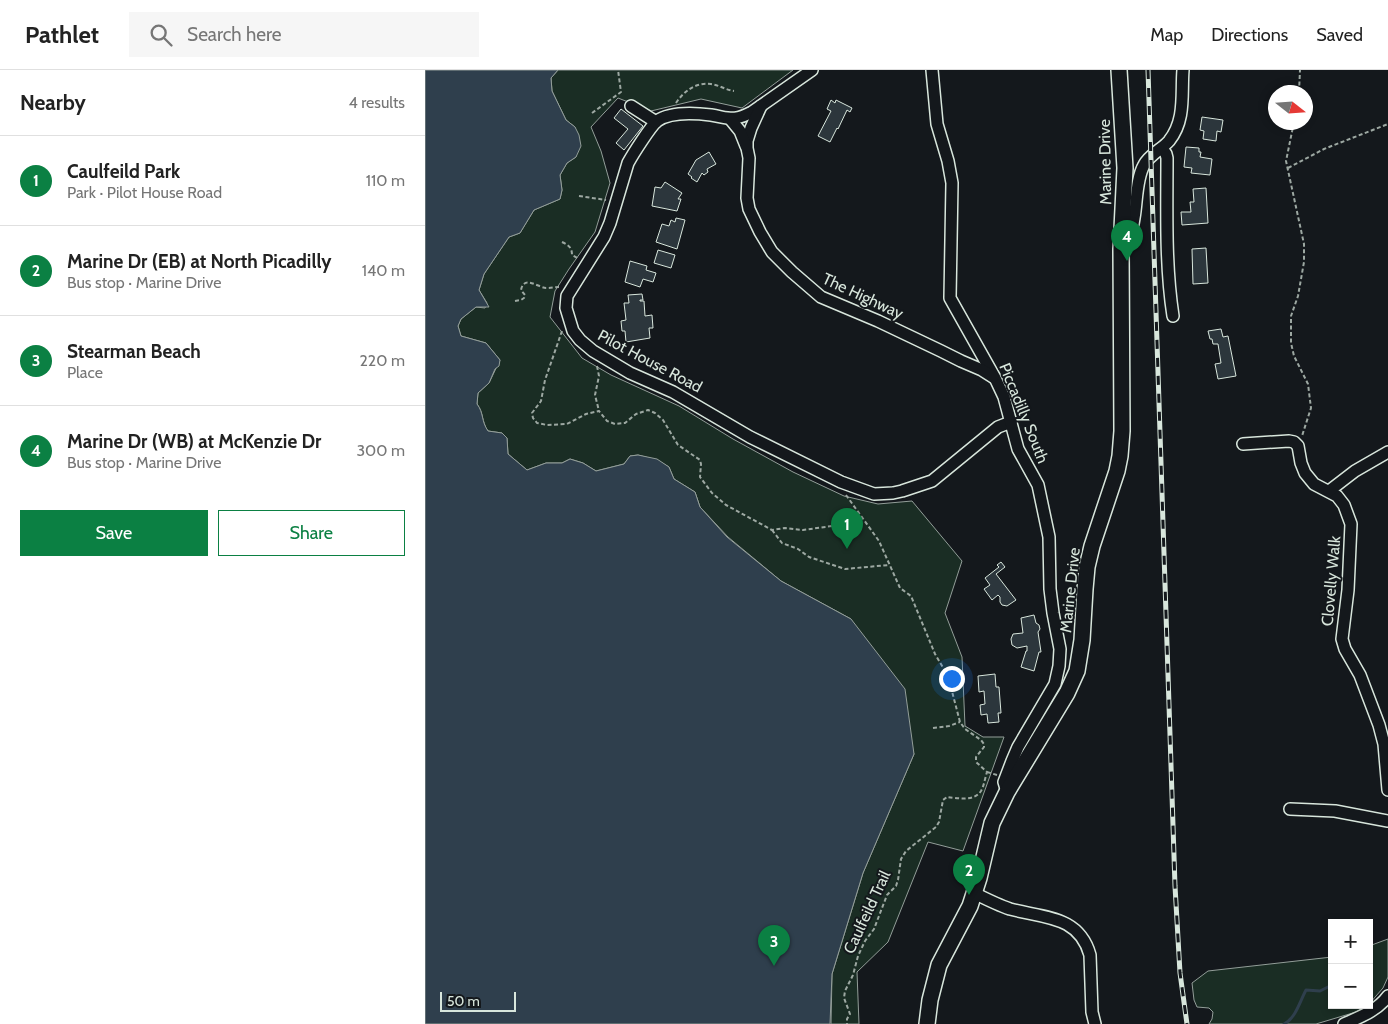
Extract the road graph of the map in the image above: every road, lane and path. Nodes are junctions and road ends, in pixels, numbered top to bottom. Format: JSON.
{"nodes":[{"id":1,"x":617,"y":70,"type":"edge"},
{"id":2,"x":812,"y":70,"type":"edge"},
{"id":3,"x":932,"y":70,"type":"edge"},
{"id":4,"x":1119,"y":70,"type":"edge"},
{"id":5,"x":1183,"y":70,"type":"edge"},
{"id":6,"x":1301,"y":70,"type":"edge"},
{"id":7,"x":1300,"y":85,"type":"edge"},
{"id":8,"x":734,"y":91,"type":"dead end"},
{"id":9,"x":631,"y":106,"type":"dead end"},
{"id":10,"x":761,"y":106,"type":"junction"},
{"id":11,"x":592,"y":114,"type":"dead end"},
{"id":12,"x":670,"y":116,"type":"junction"},
{"id":13,"x":731,"y":120,"type":"junction"},
{"id":14,"x":656,"y":122,"type":"junction"},
{"id":15,"x":1388,"y":124,"type":"edge"},
{"id":16,"x":1292,"y":130,"type":"edge"},
{"id":17,"x":747,"y":148,"type":"junction"},
{"id":18,"x":1161,"y":148,"type":"junction"},
{"id":19,"x":1288,"y":168,"type":"junction"},
{"id":20,"x":579,"y":196,"type":"dead end"},
{"id":21,"x":615,"y":203,"type":"junction"},
{"id":22,"x":1122,"y":231,"type":"junction"},
{"id":23,"x":562,"y":242,"type":"dead end"},
{"id":24,"x":589,"y":262,"type":"junction"},
{"id":25,"x":571,"y":287,"type":"junction"},
{"id":26,"x":515,"y":301,"type":"dead end"},
{"id":27,"x":1173,"y":316,"type":"dead end"},
{"id":28,"x":568,"y":317,"type":"junction"},
{"id":29,"x":599,"y":355,"type":"junction"},
{"id":30,"x":995,"y":378,"type":"junction"},
{"id":31,"x":599,"y":411,"type":"junction"},
{"id":32,"x":1011,"y":422,"type":"junction"},
{"id":33,"x":1243,"y":444,"type":"dead end"},
{"id":34,"x":1299,"y":446,"type":"junction"},
{"id":35,"x":1388,"y":452,"type":"edge"},
{"id":36,"x":1329,"y":491,"type":"junction"},
{"id":37,"x":844,"y":492,"type":"dead end"},
{"id":38,"x":859,"y":512,"type":"junction"},
{"id":39,"x":771,"y":530,"type":"junction"},
{"id":40,"x":889,"y":565,"type":"junction"},
{"id":41,"x":960,"y":722,"type":"junction"},
{"id":42,"x":933,"y":728,"type":"dead end"},
{"id":43,"x":1388,"y":790,"type":"edge"},
{"id":44,"x":1007,"y":792,"type":"junction"},
{"id":45,"x":1290,"y":809,"type":"dead end"},
{"id":46,"x":1388,"y":821,"type":"edge"},
{"id":47,"x":974,"y":893,"type":"junction"},
{"id":48,"x":1388,"y":996,"type":"edge"},
{"id":49,"x":847,"y":1024,"type":"edge"},
{"id":50,"x":927,"y":1024,"type":"edge"},
{"id":51,"x":1095,"y":1024,"type":"edge"},
{"id":52,"x":1344,"y":1024,"type":"edge"}],
"edges":[{"from":1,"to":11,"type":"path"},
{"from":2,"to":10,"type":"street"},
{"from":3,"to":30,"type":"street","name":"Piccadilly South"},
{"from":4,"to":22,"type":"main road","name":"Marine Drive"},
{"from":5,"to":18,"type":"street"},
{"from":6,"to":7,"type":"path"},
{"from":8,"to":12,"type":"path"},
{"from":9,"to":14,"type":"street"},
{"from":10,"to":13,"type":"street"},
{"from":10,"to":17,"type":"street","name":"The Highway"},
{"from":12,"to":13,"type":"street"},
{"from":12,"to":14,"type":"street"},
{"from":13,"to":17,"type":"street","name":"The Highway"},
{"from":14,"to":21,"type":"street","name":"Pilot House Road"},
{"from":15,"to":19,"type":"path"},
{"from":16,"to":19,"type":"path"},
{"from":17,"to":30,"type":"street","name":"The Highway"},
{"from":18,"to":22,"type":"street"},
{"from":18,"to":27,"type":"street"},
{"from":19,"to":34,"type":"path"},
{"from":20,"to":21,"type":"path"},
{"from":21,"to":24,"type":"street","name":"Pilot House Road"},
{"from":22,"to":44,"type":"main road","name":"Marine Drive"},
{"from":23,"to":24,"type":"path"},
{"from":24,"to":25,"type":"street","name":"Pilot House Road"},
{"from":25,"to":26,"type":"path"},
{"from":25,"to":28,"type":"street","name":"Pilot House Road"},
{"from":28,"to":29,"type":"street","name":"Pilot House Road"},
{"from":28,"to":31,"type":"path"},
{"from":29,"to":31,"type":"path"},
{"from":29,"to":32,"type":"street","name":"Pilot House Road"},
{"from":30,"to":32,"type":"street","name":"Piccadilly South"},
{"from":31,"to":39,"type":"path"},
{"from":32,"to":44,"type":"street","name":"Piccadilly South"},
{"from":33,"to":34,"type":"street"},
{"from":34,"to":36,"type":"street","name":"Clovelly Walk"},
{"from":35,"to":36,"type":"street"},
{"from":36,"to":43,"type":"street","name":"Clovelly Walk"},
{"from":37,"to":38,"type":"path"},
{"from":38,"to":39,"type":"path"},
{"from":38,"to":40,"type":"path"},
{"from":39,"to":40,"type":"path"},
{"from":40,"to":41,"type":"path"},
{"from":41,"to":42,"type":"path"},
{"from":41,"to":49,"type":"path","name":"Caulfeild Trail"},
{"from":44,"to":47,"type":"main road","name":"Marine Drive"},
{"from":45,"to":46,"type":"street"},
{"from":47,"to":50,"type":"main road","name":"Marine Drive"},
{"from":47,"to":51,"type":"street"},
{"from":48,"to":52,"type":"street"}]}
